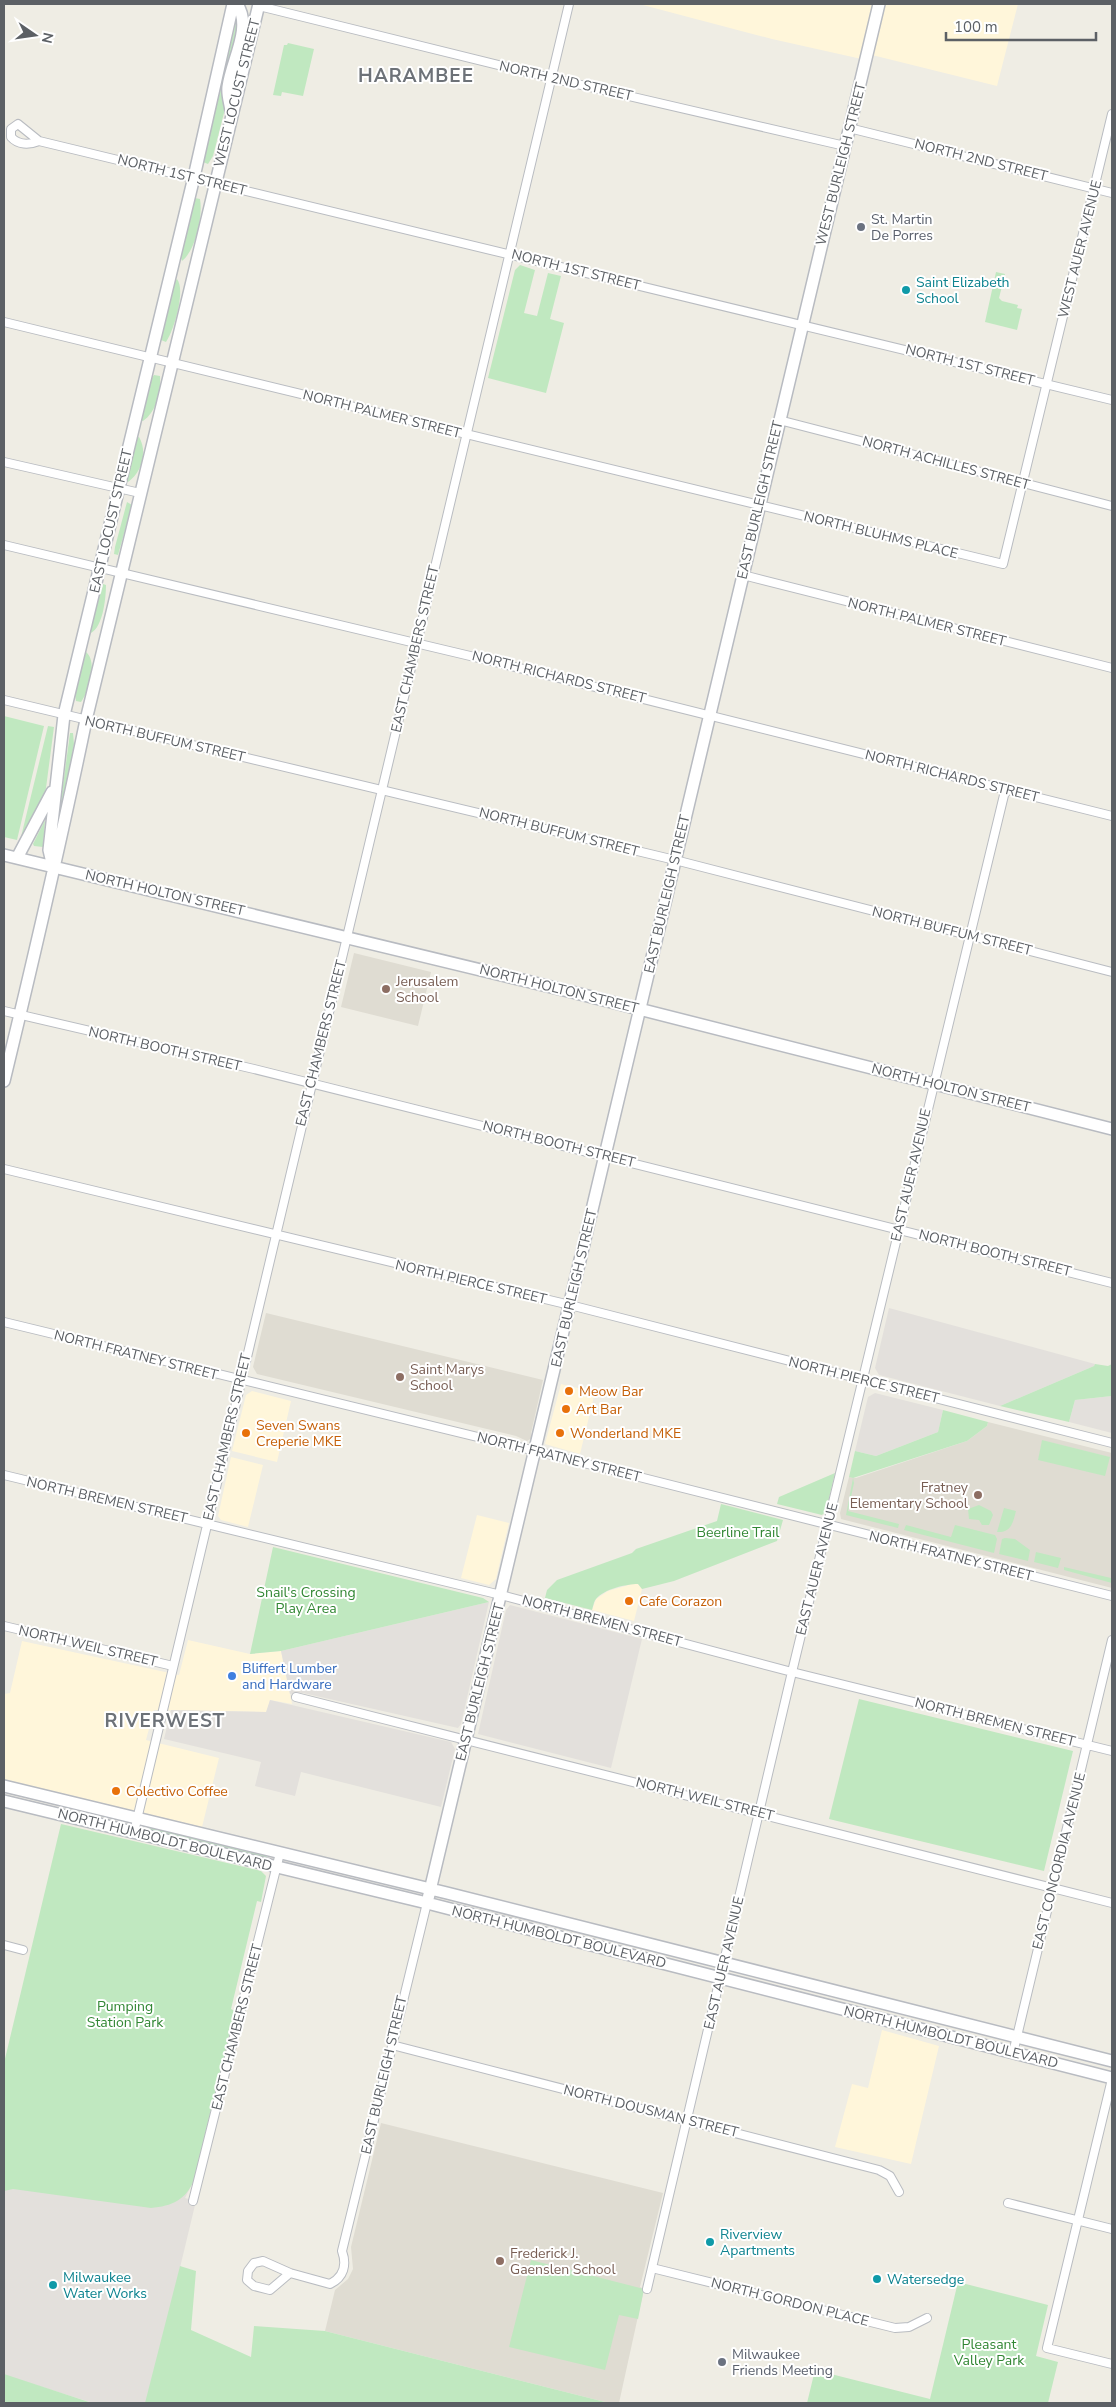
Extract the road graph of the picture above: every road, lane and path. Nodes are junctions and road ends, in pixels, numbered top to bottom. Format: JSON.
{"nodes":[{"id":1,"x":233,"y":4,"type":"edge"},
{"id":2,"x":237,"y":4,"type":"edge"},
{"id":3,"x":258,"y":4,"type":"edge"},
{"id":4,"x":569,"y":4,"type":"edge"},
{"id":5,"x":879,"y":4,"type":"edge"},
{"id":6,"x":551,"y":78,"type":"junction"},
{"id":7,"x":1112,"y":114,"type":"edge"},
{"id":8,"x":232,"y":118,"type":"junction"},
{"id":9,"x":849,"y":128,"type":"junction"},
{"id":10,"x":39,"y":141,"type":"dead end"},
{"id":11,"x":845,"y":146,"type":"junction"},
{"id":12,"x":194,"y":178,"type":"junction"},
{"id":13,"x":216,"y":183,"type":"junction"},
{"id":14,"x":1094,"y":188,"type":"junction"},
{"id":15,"x":1112,"y":193,"type":"edge"},
{"id":16,"x":508,"y":253,"type":"junction"},
{"id":17,"x":4,"y":322,"type":"edge"},
{"id":18,"x":802,"y":324,"type":"junction"},
{"id":19,"x":150,"y":358,"type":"junction"},
{"id":20,"x":172,"y":363,"type":"junction"},
{"id":21,"x":1047,"y":383,"type":"junction"},
{"id":22,"x":1112,"y":400,"type":"edge"},
{"id":23,"x":779,"y":420,"type":"junction"},
{"id":24,"x":465,"y":434,"type":"junction"},
{"id":25,"x":4,"y":462,"type":"edge"},
{"id":26,"x":1022,"y":483,"type":"junction"},
{"id":27,"x":119,"y":488,"type":"junction"},
{"id":28,"x":140,"y":494,"type":"junction"},
{"id":29,"x":759,"y":505,"type":"junction"},
{"id":30,"x":1112,"y":506,"type":"edge"},
{"id":31,"x":4,"y":545,"type":"edge"},
{"id":32,"x":100,"y":568,"type":"junction"},
{"id":33,"x":121,"y":574,"type":"junction"},
{"id":34,"x":742,"y":575,"type":"junction"},
{"id":35,"x":417,"y":643,"type":"junction"},
{"id":36,"x":1112,"y":668,"type":"edge"},
{"id":37,"x":4,"y":700,"type":"edge"},
{"id":38,"x":710,"y":714,"type":"junction"},
{"id":39,"x":64,"y":715,"type":"junction"},
{"id":40,"x":86,"y":720,"type":"junction"},
{"id":41,"x":56,"y":784,"type":"junction"},
{"id":42,"x":382,"y":789,"type":"junction"},
{"id":43,"x":1005,"y":791,"type":"junction"},
{"id":44,"x":1112,"y":816,"type":"edge"},
{"id":45,"x":4,"y":855,"type":"edge"},
{"id":46,"x":17,"y":858,"type":"junction"},
{"id":47,"x":675,"y":860,"type":"junction"},
{"id":48,"x":53,"y":866,"type":"junction"},
{"id":49,"x":346,"y":936,"type":"junction"},
{"id":50,"x":969,"y":936,"type":"junction"},
{"id":51,"x":1112,"y":972,"type":"edge"},
{"id":52,"x":640,"y":1009,"type":"junction"},
{"id":53,"x":4,"y":1011,"type":"edge"},
{"id":54,"x":20,"y":1015,"type":"junction"},
{"id":55,"x":4,"y":1081,"type":"edge"},
{"id":56,"x":933,"y":1083,"type":"junction"},
{"id":57,"x":310,"y":1084,"type":"junction"},
{"id":58,"x":1112,"y":1129,"type":"edge"},
{"id":59,"x":605,"y":1156,"type":"junction"},
{"id":60,"x":4,"y":1169,"type":"edge"},
{"id":61,"x":899,"y":1228,"type":"junction"},
{"id":62,"x":275,"y":1234,"type":"junction"},
{"id":63,"x":1112,"y":1283,"type":"edge"},
{"id":64,"x":570,"y":1305,"type":"junction"},
{"id":65,"x":4,"y":1322,"type":"edge"},
{"id":66,"x":863,"y":1379,"type":"junction"},
{"id":67,"x":241,"y":1380,"type":"junction"},
{"id":68,"x":1112,"y":1443,"type":"edge"},
{"id":69,"x":536,"y":1451,"type":"junction"},
{"id":70,"x":4,"y":1475,"type":"edge"},
{"id":71,"x":207,"y":1524,"type":"junction"},
{"id":72,"x":828,"y":1525,"type":"junction"},
{"id":73,"x":502,"y":1595,"type":"junction"},
{"id":74,"x":1112,"y":1596,"type":"edge"},
{"id":75,"x":4,"y":1626,"type":"edge"},
{"id":76,"x":1112,"y":1640,"type":"edge"},
{"id":77,"x":173,"y":1666,"type":"junction"},
{"id":78,"x":792,"y":1672,"type":"junction"},
{"id":79,"x":296,"y":1697,"type":"dead end"},
{"id":80,"x":466,"y":1738,"type":"junction"},
{"id":81,"x":1087,"y":1744,"type":"junction"},
{"id":82,"x":1112,"y":1751,"type":"edge"},
{"id":83,"x":4,"y":1786,"type":"edge"},
{"id":84,"x":4,"y":1802,"type":"edge"},
{"id":85,"x":759,"y":1813,"type":"junction"},
{"id":86,"x":137,"y":1818,"type":"junction"},
{"id":87,"x":134,"y":1832,"type":"junction"},
{"id":88,"x":280,"y":1853,"type":"junction"},
{"id":89,"x":277,"y":1868,"type":"junction"},
{"id":90,"x":1053,"y":1887,"type":"junction"},
{"id":91,"x":430,"y":1889,"type":"junction"},
{"id":92,"x":427,"y":1903,"type":"junction"},
{"id":93,"x":1112,"y":1903,"type":"edge"},
{"id":94,"x":4,"y":1945,"type":"edge"},
{"id":95,"x":23,"y":1950,"type":"dead end"},
{"id":96,"x":724,"y":1963,"type":"junction"},
{"id":97,"x":720,"y":1978,"type":"junction"},
{"id":98,"x":1017,"y":2037,"type":"junction"},
{"id":99,"x":392,"y":2045,"type":"junction"},
{"id":100,"x":1013,"y":2053,"type":"junction"},
{"id":101,"x":1112,"y":2061,"type":"edge"},
{"id":102,"x":1112,"y":2078,"type":"edge"},
{"id":103,"x":687,"y":2120,"type":"junction"},
{"id":104,"x":899,"y":2192,"type":"dead end"},
{"id":105,"x":194,"y":2201,"type":"dead end"},
{"id":106,"x":1008,"y":2203,"type":"dead end"},
{"id":107,"x":1078,"y":2220,"type":"junction"},
{"id":108,"x":1112,"y":2229,"type":"edge"},
{"id":109,"x":652,"y":2268,"type":"junction"},
{"id":110,"x":290,"y":2273,"type":"junction"},
{"id":111,"x":647,"y":2289,"type":"dead end"},
{"id":112,"x":927,"y":2318,"type":"dead end"},
{"id":113,"x":1112,"y":2364,"type":"edge"}],
"edges":[{"from":1,"to":12,"type":"main road","name":"WEST LOCUST STREET"},
{"from":2,"to":8,"type":"main road"},
{"from":3,"to":6,"type":"street","name":"NORTH 2ND STREET"},
{"from":3,"to":8,"type":"main road","name":"WEST LOCUST STREET"},
{"from":4,"to":6,"type":"street","name":"EAST CHAMBERS STREET"},
{"from":5,"to":9,"type":"main road","name":"WEST BURLEIGH STREET"},
{"from":6,"to":11,"type":"street","name":"NORTH 2ND STREET"},
{"from":6,"to":16,"type":"street","name":"EAST CHAMBERS STREET"},
{"from":7,"to":14,"type":"street","name":"WEST AUER AVENUE"},
{"from":8,"to":13,"type":"main road","name":"WEST LOCUST STREET"},
{"from":9,"to":11,"type":"main road","name":"WEST BURLEIGH STREET"},
{"from":9,"to":14,"type":"street","name":"NORTH 2ND STREET"},
{"from":10,"to":12,"type":"street","name":"NORTH 1ST STREET"},
{"from":11,"to":18,"type":"main road","name":"WEST BURLEIGH STREET"},
{"from":12,"to":13,"type":"street","name":"NORTH 1ST STREET"},
{"from":12,"to":19,"type":"main road","name":"EAST LOCUST STREET"},
{"from":13,"to":16,"type":"street","name":"NORTH 1ST STREET"},
{"from":13,"to":20,"type":"main road","name":"EAST LOCUST STREET"},
{"from":14,"to":15,"type":"street","name":"NORTH 2ND STREET"},
{"from":14,"to":21,"type":"street","name":"WEST AUER AVENUE"},
{"from":16,"to":18,"type":"street","name":"NORTH 1ST STREET"},
{"from":16,"to":24,"type":"street","name":"EAST CHAMBERS STREET"},
{"from":17,"to":19,"type":"street","name":"NORTH PALMER STREET"},
{"from":18,"to":21,"type":"street","name":"NORTH 1ST STREET"},
{"from":18,"to":23,"type":"main road","name":"EAST BURLEIGH STREET"},
{"from":19,"to":20,"type":"street","name":"NORTH PALMER STREET"},
{"from":19,"to":27,"type":"main road","name":"EAST LOCUST STREET"},
{"from":20,"to":24,"type":"street","name":"NORTH PALMER STREET"},
{"from":20,"to":28,"type":"main road","name":"EAST LOCUST STREET"},
{"from":21,"to":22,"type":"street","name":"NORTH 1ST STREET"},
{"from":21,"to":26,"type":"street"},
{"from":23,"to":26,"type":"street","name":"NORTH ACHILLES STREET"},
{"from":23,"to":29,"type":"main road","name":"EAST BURLEIGH STREET"},
{"from":24,"to":29,"type":"street","name":"NORTH PALMER STREET"},
{"from":24,"to":35,"type":"street","name":"EAST CHAMBERS STREET"},
{"from":25,"to":27,"type":"street"},
{"from":26,"to":29,"type":"street","name":"NORTH BLUHMS PLACE"},
{"from":26,"to":30,"type":"street","name":"NORTH ACHILLES STREET"},
{"from":27,"to":28,"type":"street"},
{"from":27,"to":32,"type":"main road","name":"EAST LOCUST STREET"},
{"from":28,"to":33,"type":"main road","name":"EAST LOCUST STREET"},
{"from":29,"to":34,"type":"main road","name":"EAST BURLEIGH STREET"},
{"from":31,"to":32,"type":"street","name":"NORTH RICHARDS STREET"},
{"from":32,"to":33,"type":"street","name":"NORTH RICHARDS STREET"},
{"from":32,"to":39,"type":"main road","name":"EAST LOCUST STREET"},
{"from":33,"to":35,"type":"street","name":"NORTH RICHARDS STREET"},
{"from":33,"to":40,"type":"main road","name":"EAST LOCUST STREET"},
{"from":34,"to":36,"type":"street","name":"NORTH PALMER STREET"},
{"from":34,"to":38,"type":"main road","name":"EAST BURLEIGH STREET"},
{"from":35,"to":38,"type":"street","name":"NORTH RICHARDS STREET"},
{"from":35,"to":42,"type":"street","name":"EAST CHAMBERS STREET"},
{"from":37,"to":39,"type":"street","name":"NORTH BUFFUM STREET"},
{"from":38,"to":43,"type":"street","name":"NORTH RICHARDS STREET"},
{"from":38,"to":47,"type":"main road","name":"EAST BURLEIGH STREET"},
{"from":39,"to":40,"type":"street","name":"NORTH BUFFUM STREET"},
{"from":39,"to":41,"type":"main road","name":"EAST LOCUST STREET"},
{"from":40,"to":42,"type":"street","name":"NORTH BUFFUM STREET"},
{"from":40,"to":48,"type":"main road","name":"EAST LOCUST STREET"},
{"from":41,"to":46,"type":"main road"},
{"from":41,"to":48,"type":"main road","name":"EAST LOCUST STREET"},
{"from":42,"to":47,"type":"street","name":"NORTH BUFFUM STREET"},
{"from":42,"to":49,"type":"street","name":"EAST CHAMBERS STREET"},
{"from":43,"to":44,"type":"street","name":"NORTH RICHARDS STREET"},
{"from":43,"to":50,"type":"street","name":"EAST AUER AVENUE"},
{"from":45,"to":46,"type":"main road","name":"NORTH HOLTON STREET"},
{"from":46,"to":48,"type":"main road","name":"NORTH HOLTON STREET"},
{"from":47,"to":50,"type":"street","name":"NORTH BUFFUM STREET"},
{"from":47,"to":52,"type":"main road","name":"EAST BURLEIGH STREET"},
{"from":48,"to":49,"type":"main road","name":"NORTH HOLTON STREET"},
{"from":48,"to":54,"type":"main road","name":"EAST LOCUST STREET"},
{"from":49,"to":52,"type":"main road","name":"NORTH HOLTON STREET"},
{"from":49,"to":57,"type":"street","name":"EAST CHAMBERS STREET"},
{"from":50,"to":51,"type":"street","name":"NORTH BUFFUM STREET"},
{"from":50,"to":56,"type":"street","name":"EAST AUER AVENUE"},
{"from":52,"to":56,"type":"main road","name":"NORTH HOLTON STREET"},
{"from":52,"to":59,"type":"main road","name":"EAST BURLEIGH STREET"},
{"from":53,"to":54,"type":"street","name":"NORTH BOOTH STREET"},
{"from":54,"to":55,"type":"main road","name":"EAST LOCUST STREET"},
{"from":54,"to":57,"type":"street","name":"NORTH BOOTH STREET"},
{"from":56,"to":58,"type":"main road","name":"NORTH HOLTON STREET"},
{"from":56,"to":61,"type":"street","name":"EAST AUER AVENUE"},
{"from":57,"to":59,"type":"street","name":"NORTH BOOTH STREET"},
{"from":57,"to":62,"type":"street","name":"EAST CHAMBERS STREET"},
{"from":59,"to":61,"type":"street","name":"NORTH BOOTH STREET"},
{"from":59,"to":64,"type":"main road","name":"EAST BURLEIGH STREET"},
{"from":60,"to":62,"type":"street","name":"NORTH PIERCE STREET"},
{"from":61,"to":63,"type":"street","name":"NORTH BOOTH STREET"},
{"from":61,"to":66,"type":"street","name":"EAST AUER AVENUE"},
{"from":62,"to":64,"type":"street","name":"NORTH PIERCE STREET"},
{"from":62,"to":67,"type":"street","name":"EAST CHAMBERS STREET"},
{"from":64,"to":66,"type":"street","name":"NORTH PIERCE STREET"},
{"from":64,"to":69,"type":"main road","name":"EAST BURLEIGH STREET"},
{"from":65,"to":67,"type":"street","name":"NORTH FRATNEY STREET"},
{"from":66,"to":68,"type":"street","name":"NORTH PIERCE STREET"},
{"from":66,"to":72,"type":"street","name":"EAST AUER AVENUE"},
{"from":67,"to":69,"type":"street","name":"NORTH FRATNEY STREET"},
{"from":67,"to":71,"type":"street","name":"EAST CHAMBERS STREET"},
{"from":69,"to":72,"type":"street","name":"NORTH FRATNEY STREET"},
{"from":69,"to":73,"type":"main road","name":"EAST BURLEIGH STREET"},
{"from":70,"to":71,"type":"street","name":"NORTH BREMEN STREET"},
{"from":71,"to":73,"type":"street","name":"NORTH BREMEN STREET"},
{"from":71,"to":77,"type":"street","name":"EAST CHAMBERS STREET"},
{"from":72,"to":74,"type":"street","name":"NORTH FRATNEY STREET"},
{"from":72,"to":78,"type":"street","name":"EAST AUER AVENUE"},
{"from":73,"to":78,"type":"street","name":"NORTH BREMEN STREET"},
{"from":73,"to":80,"type":"main road","name":"EAST BURLEIGH STREET"},
{"from":75,"to":77,"type":"street","name":"NORTH WEIL STREET"},
{"from":76,"to":81,"type":"street","name":"EAST CONCORDIA AVENUE"},
{"from":77,"to":86,"type":"street","name":"EAST CHAMBERS STREET"},
{"from":78,"to":81,"type":"street","name":"NORTH BREMEN STREET"},
{"from":78,"to":85,"type":"street","name":"EAST AUER AVENUE"},
{"from":79,"to":80,"type":"street","name":"NORTH WEIL STREET"},
{"from":80,"to":85,"type":"street","name":"NORTH WEIL STREET"},
{"from":80,"to":91,"type":"main road","name":"EAST BURLEIGH STREET"},
{"from":81,"to":82,"type":"street","name":"NORTH BREMEN STREET"},
{"from":81,"to":90,"type":"street","name":"EAST CONCORDIA AVENUE"},
{"from":83,"to":86,"type":"main road","name":"NORTH HUMBOLDT BOULEVARD"},
{"from":84,"to":87,"type":"main road","name":"NORTH HUMBOLDT BOULEVARD"},
{"from":85,"to":90,"type":"street","name":"NORTH WEIL STREET"},
{"from":85,"to":96,"type":"street","name":"EAST AUER AVENUE"},
{"from":86,"to":87,"type":"street","name":"EAST CHAMBERS STREET"},
{"from":86,"to":88,"type":"main road","name":"NORTH HUMBOLDT BOULEVARD"},
{"from":87,"to":89,"type":"main road","name":"NORTH HUMBOLDT BOULEVARD"},
{"from":88,"to":89,"type":"street","name":"EAST CHAMBERS STREET"},
{"from":88,"to":91,"type":"main road","name":"NORTH HUMBOLDT BOULEVARD"},
{"from":89,"to":92,"type":"main road","name":"NORTH HUMBOLDT BOULEVARD"},
{"from":89,"to":105,"type":"street","name":"EAST CHAMBERS STREET"},
{"from":90,"to":93,"type":"street","name":"NORTH WEIL STREET"},
{"from":90,"to":98,"type":"street","name":"EAST CONCORDIA AVENUE"},
{"from":91,"to":92,"type":"main road","name":"EAST BURLEIGH STREET"},
{"from":91,"to":96,"type":"main road","name":"NORTH HUMBOLDT BOULEVARD"},
{"from":92,"to":97,"type":"main road","name":"NORTH HUMBOLDT BOULEVARD"},
{"from":92,"to":99,"type":"street","name":"EAST BURLEIGH STREET"},
{"from":94,"to":95,"type":"street"},
{"from":96,"to":97,"type":"street","name":"EAST AUER AVENUE"},
{"from":96,"to":98,"type":"main road","name":"NORTH HUMBOLDT BOULEVARD"},
{"from":97,"to":100,"type":"main road","name":"NORTH HUMBOLDT BOULEVARD"},
{"from":97,"to":103,"type":"street","name":"EAST AUER AVENUE"},
{"from":98,"to":100,"type":"street","name":"EAST CONCORDIA AVENUE"},
{"from":98,"to":101,"type":"main road","name":"NORTH HUMBOLDT BOULEVARD"},
{"from":99,"to":103,"type":"street","name":"NORTH DOUSMAN STREET"},
{"from":99,"to":110,"type":"street","name":"EAST BURLEIGH STREET"},
{"from":100,"to":102,"type":"main road","name":"NORTH HUMBOLDT BOULEVARD"},
{"from":102,"to":107,"type":"street"},
{"from":103,"to":104,"type":"street","name":"NORTH DOUSMAN STREET"},
{"from":103,"to":109,"type":"street","name":"EAST AUER AVENUE"},
{"from":106,"to":107,"type":"street"},
{"from":107,"to":108,"type":"street"},
{"from":107,"to":113,"type":"street"},
{"from":109,"to":111,"type":"street","name":"EAST AUER AVENUE"},
{"from":109,"to":112,"type":"street","name":"NORTH GORDON PLACE"},
{"from":110,"to":110,"type":"street"}]}
